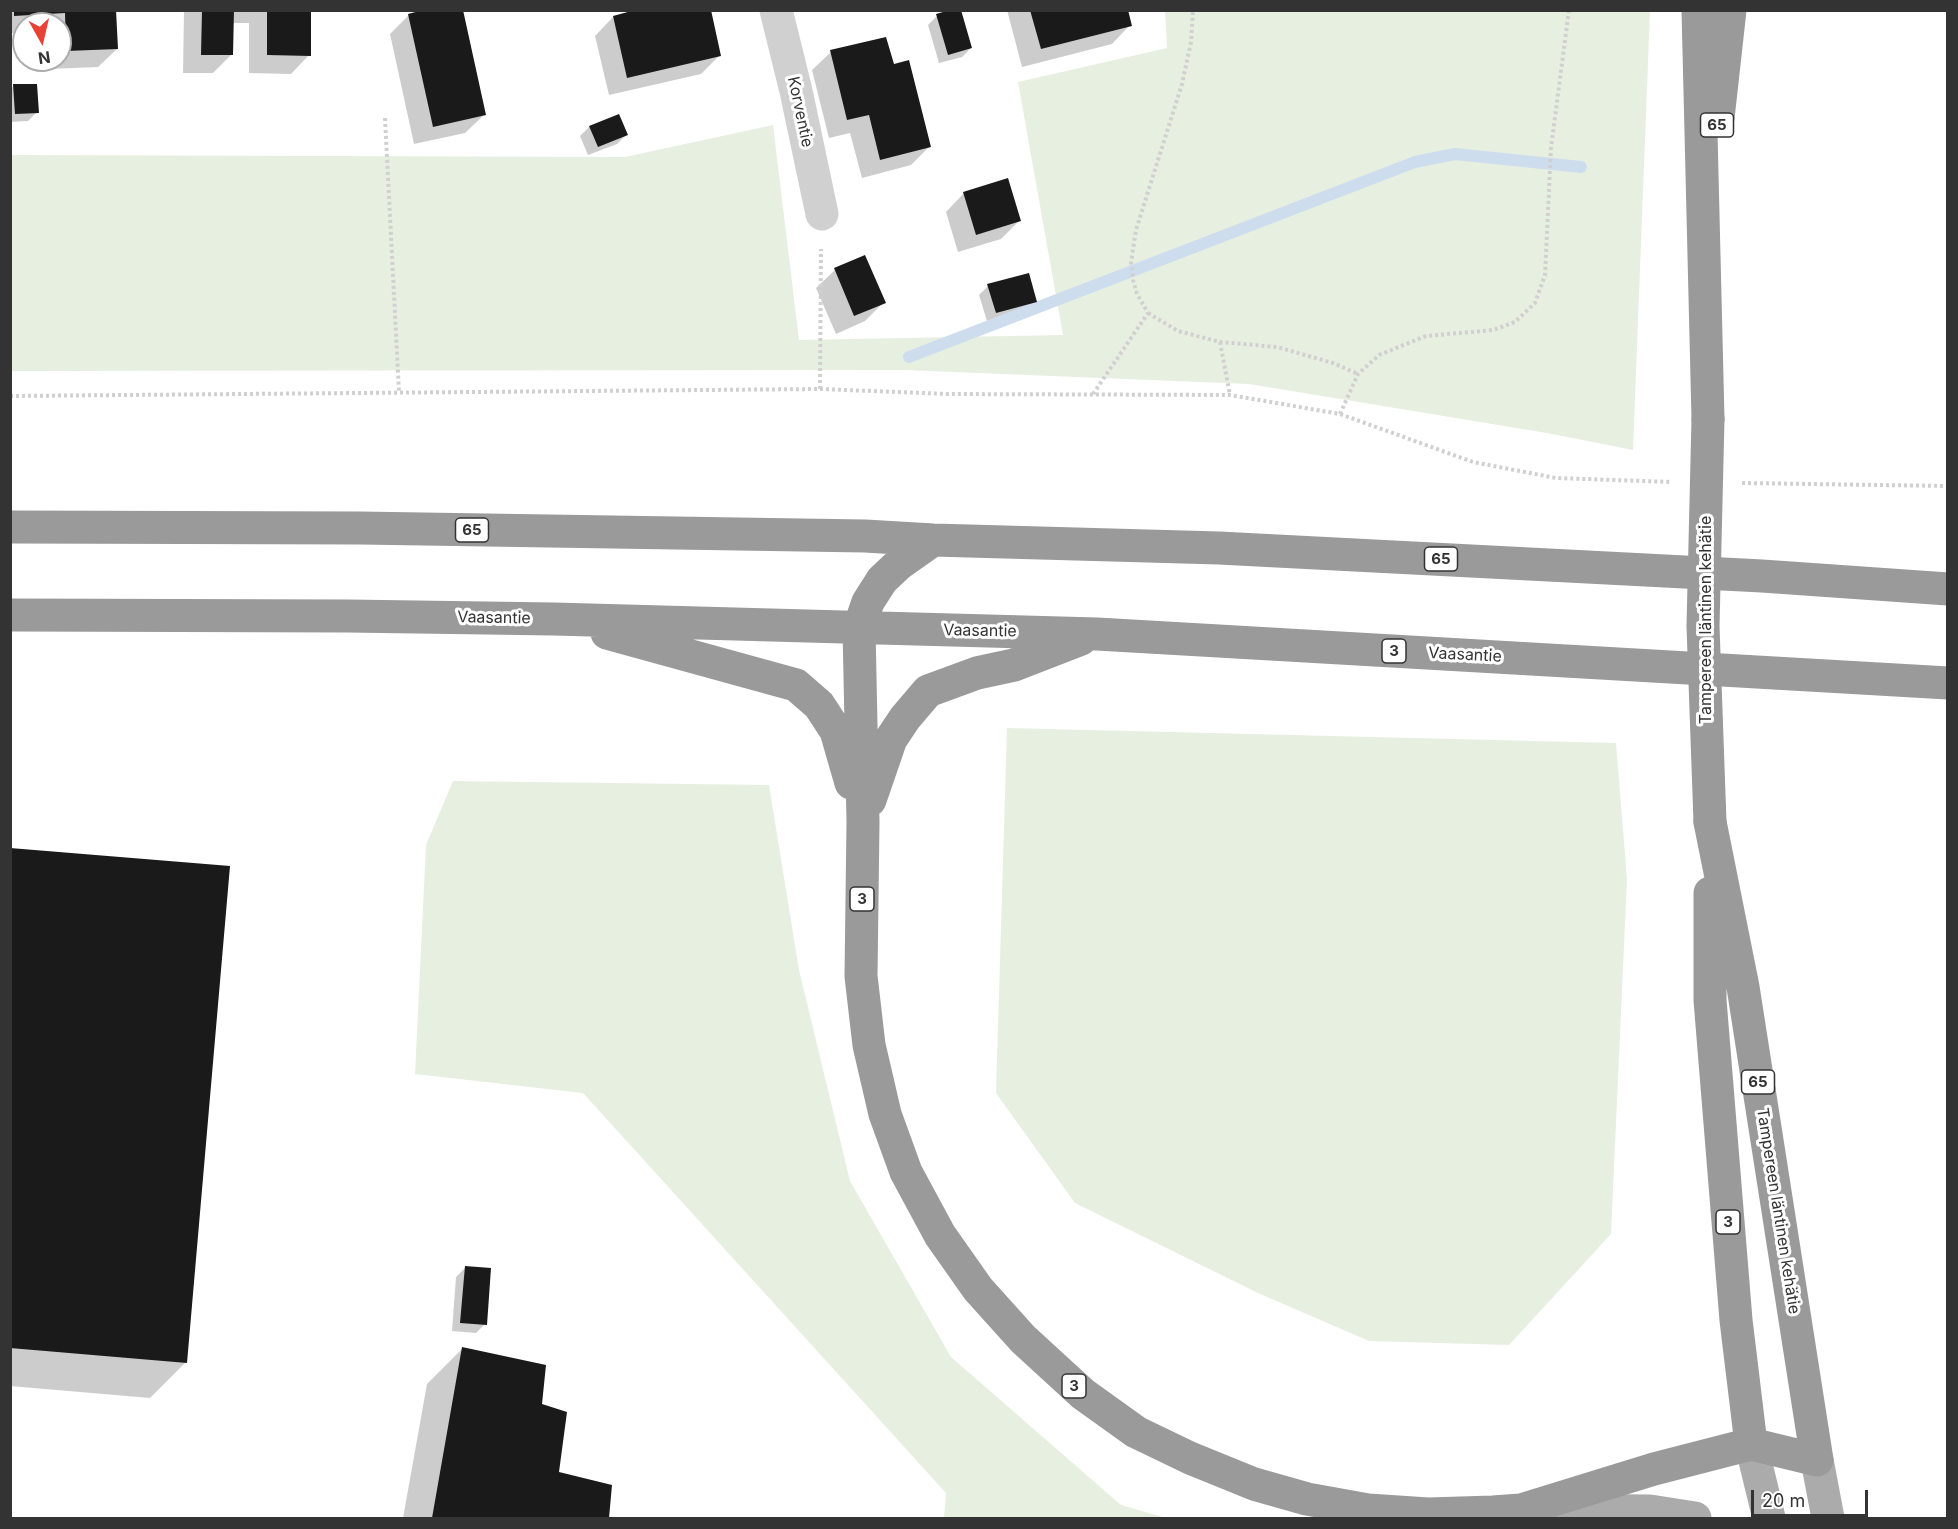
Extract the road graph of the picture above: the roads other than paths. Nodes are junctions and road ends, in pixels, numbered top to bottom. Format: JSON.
{"nodes":[{"id":1,"x":776,"y":10,"type":"edge"},
{"id":2,"x":1698,"y":10,"type":"edge"},
{"id":3,"x":1730,"y":10,"type":"edge"},
{"id":4,"x":822,"y":214,"type":"road end"},
{"id":5,"x":1704,"y":239,"type":"junction"},
{"id":6,"x":10,"y":527,"type":"edge"},
{"id":7,"x":933,"y":540,"type":"junction"},
{"id":8,"x":1947,"y":589,"type":"edge"},
{"id":9,"x":10,"y":615,"type":"edge"},
{"id":10,"x":554,"y":619,"type":"junction"},
{"id":11,"x":859,"y":628,"type":"junction"},
{"id":12,"x":1097,"y":634,"type":"junction"},
{"id":13,"x":1947,"y":683,"type":"edge"},
{"id":14,"x":863,"y":822,"type":"junction"},
{"id":15,"x":1710,"y":822,"type":"junction"},
{"id":16,"x":1751,"y":1444,"type":"junction"},
{"id":17,"x":1817,"y":1460,"type":"junction"},
{"id":18,"x":1521,"y":1510,"type":"junction"},
{"id":19,"x":1695,"y":1518,"type":"edge"},
{"id":20,"x":1769,"y":1518,"type":"edge"},
{"id":21,"x":1828,"y":1518,"type":"edge"}],
"edges":[{"from":1,"to":4,"type":"street","name":"Korventie"},
{"from":2,"to":5,"type":"highway","number":"3"},
{"from":3,"to":5,"type":"highway","number":"65"},
{"from":5,"to":15,"type":"highway","name":"Tampereen läntinen kehätie","number":"3","bridge":true},
{"from":6,"to":7,"type":"highway","number":"65"},
{"from":7,"to":8,"type":"highway","number":"65"},
{"from":7,"to":11,"type":"highway"},
{"from":9,"to":10,"type":"highway","name":"Vaasantie"},
{"from":10,"to":11,"type":"highway","name":"Vaasantie"},
{"from":10,"to":14,"type":"highway"},
{"from":11,"to":12,"type":"highway","name":"Vaasantie"},
{"from":11,"to":14,"type":"highway"},
{"from":12,"to":13,"type":"highway","name":"Vaasantie","number":"3"},
{"from":12,"to":14,"type":"highway","number":"3"},
{"from":14,"to":18,"type":"highway","number":"3"},
{"from":15,"to":16,"type":"highway","name":"Tampereen läntinen kehätie","number":"3"},
{"from":15,"to":17,"type":"highway","name":"Tampereen läntinen kehätie","number":"65"},
{"from":16,"to":17,"type":"highway","number":"3"},
{"from":16,"to":18,"type":"highway","number":"3"},
{"from":16,"to":20,"type":"main road"},
{"from":17,"to":21,"type":"main road","number":"65"},
{"from":18,"to":19,"type":"main road"}]}
